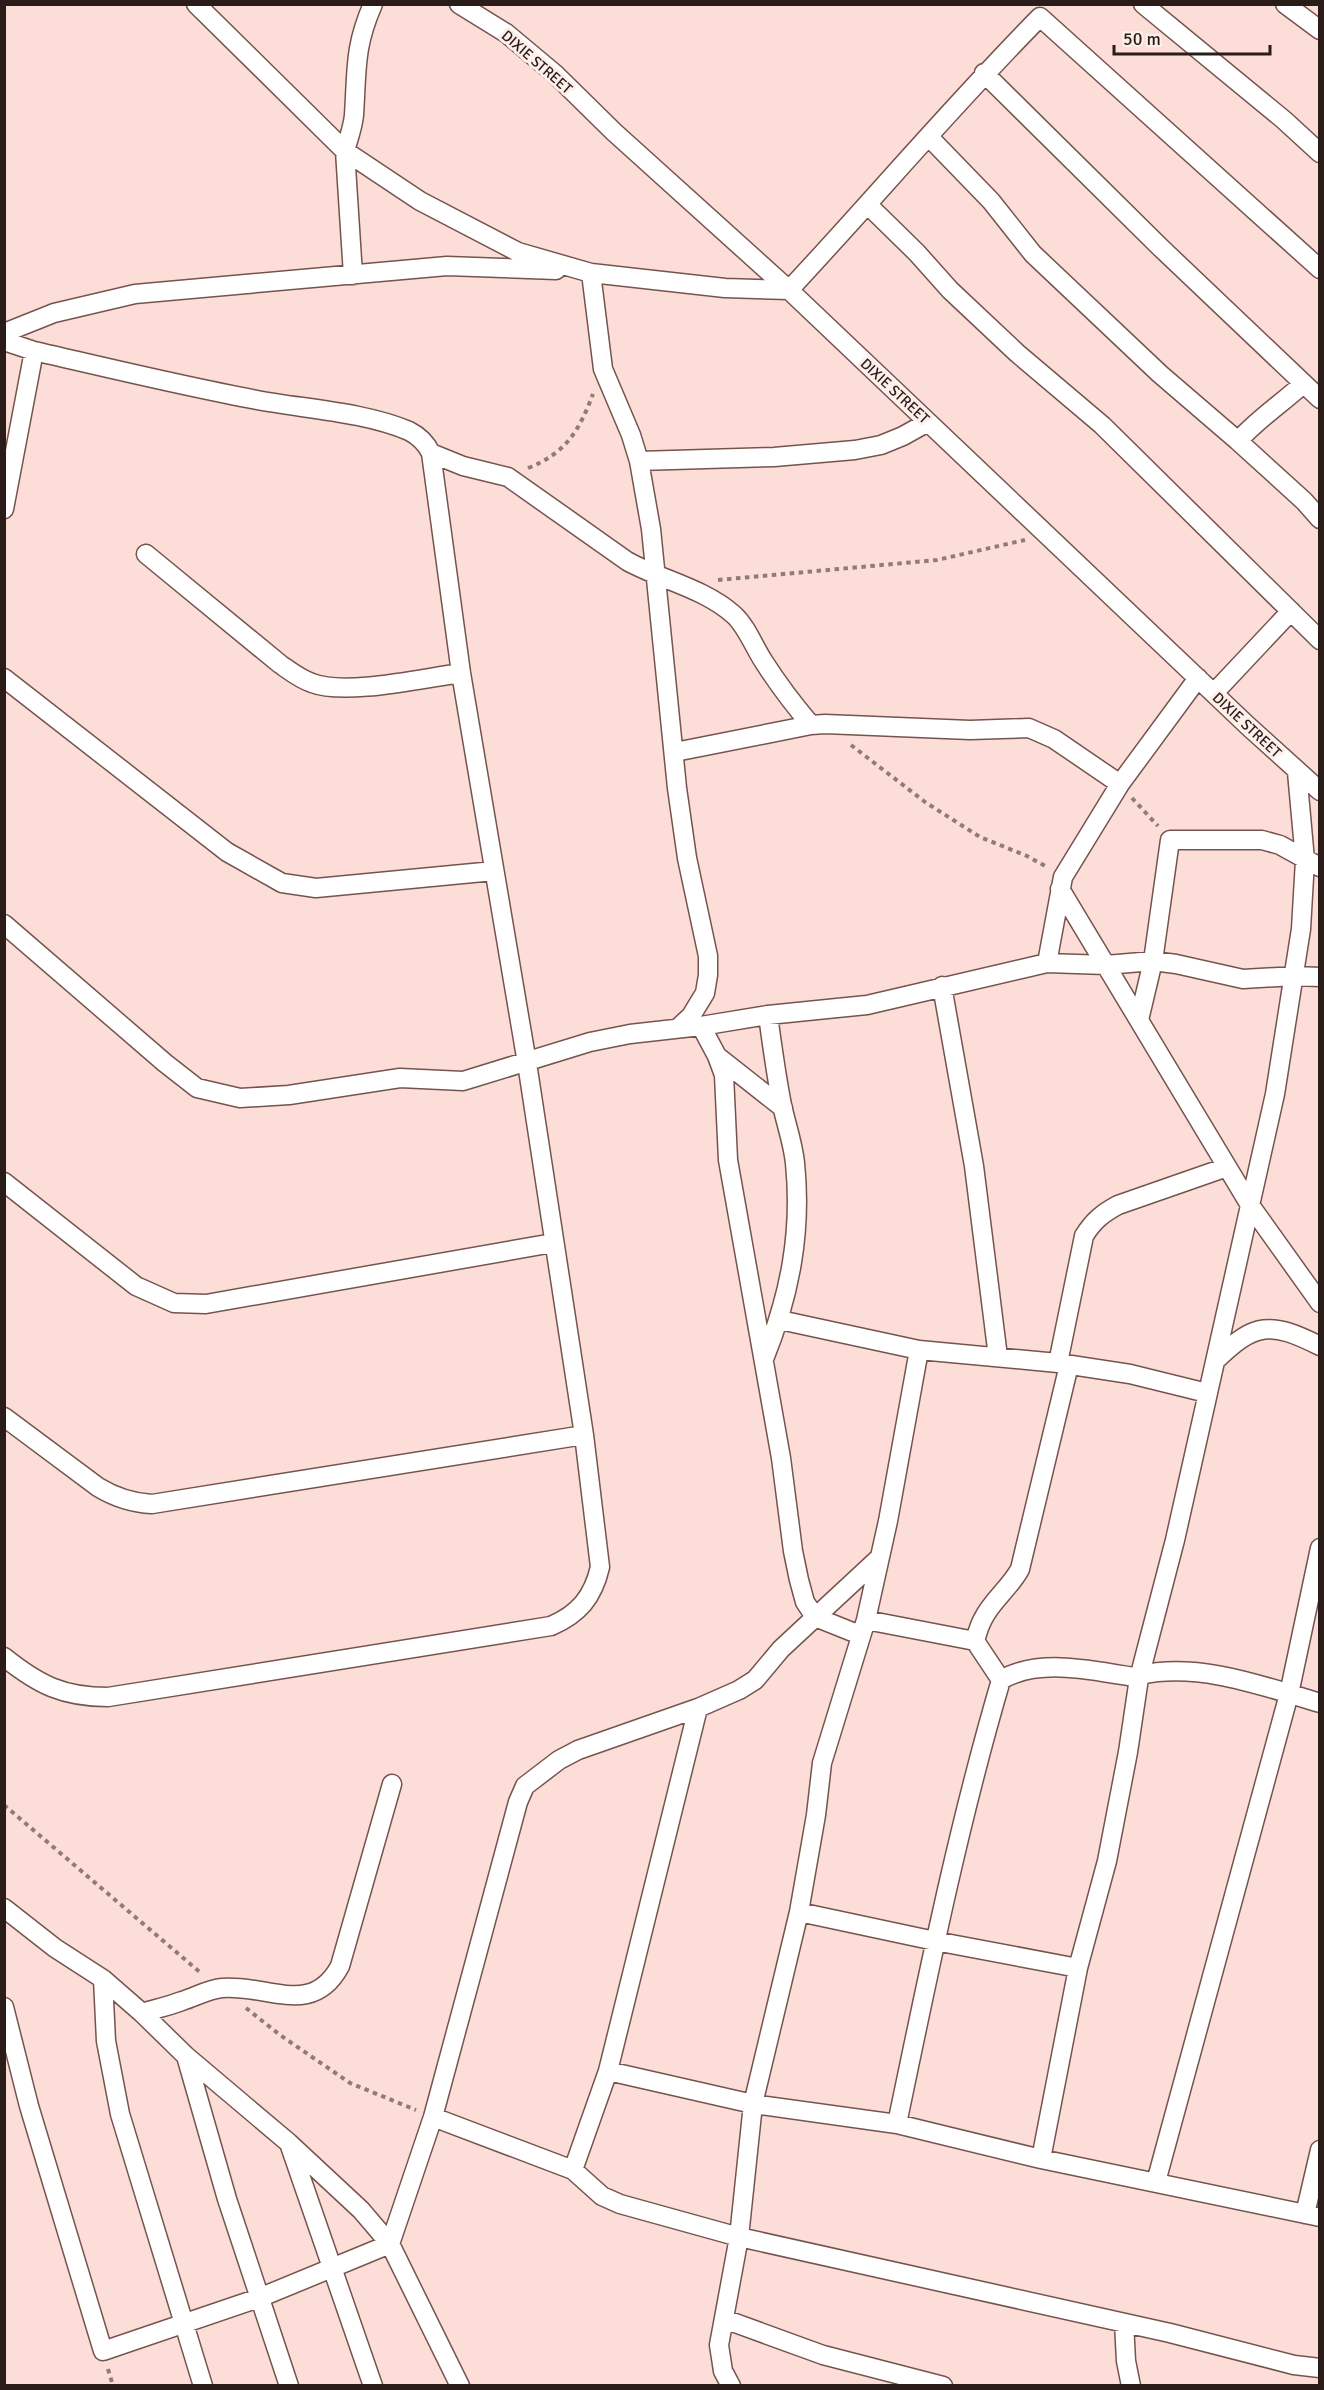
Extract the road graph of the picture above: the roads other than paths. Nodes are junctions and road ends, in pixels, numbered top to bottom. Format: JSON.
{"nodes":[{"id":1,"x":196,"y":4,"type":"edge"},
{"id":2,"x":374,"y":4,"type":"edge"},
{"id":3,"x":459,"y":4,"type":"edge"},
{"id":4,"x":1143,"y":4,"type":"edge"},
{"id":5,"x":1285,"y":4,"type":"edge"},
{"id":6,"x":1320,"y":30,"type":"edge"},
{"id":7,"x":984,"y":74,"type":"junction"},
{"id":8,"x":929,"y":137,"type":"junction"},
{"id":9,"x":345,"y":151,"type":"junction"},
{"id":10,"x":1320,"y":153,"type":"edge"},
{"id":11,"x":868,"y":205,"type":"junction"},
{"id":12,"x":571,"y":268,"type":"junction"},
{"id":13,"x":1320,"y":269,"type":"edge"},
{"id":14,"x":591,"y":273,"type":"junction"},
{"id":15,"x":353,"y":275,"type":"junction"},
{"id":16,"x":789,"y":290,"type":"junction"},
{"id":17,"x":4,"y":333,"type":"edge"},
{"id":18,"x":4,"y":340,"type":"edge"},
{"id":19,"x":34,"y":351,"type":"junction"},
{"id":20,"x":1304,"y":384,"type":"junction"},
{"id":21,"x":1320,"y":399,"type":"edge"},
{"id":22,"x":928,"y":422,"type":"junction"},
{"id":23,"x":1238,"y":441,"type":"junction"},
{"id":24,"x":431,"y":453,"type":"junction"},
{"id":25,"x":639,"y":460,"type":"junction"},
{"id":26,"x":4,"y":509,"type":"edge"},
{"id":27,"x":1320,"y":519,"type":"edge"},
{"id":28,"x":146,"y":554,"type":"dead end"},
{"id":29,"x":656,"y":575,"type":"junction"},
{"id":30,"x":1291,"y":611,"type":"junction"},
{"id":31,"x":1320,"y":640,"type":"edge"},
{"id":32,"x":461,"y":673,"type":"junction"},
{"id":33,"x":4,"y":678,"type":"edge"},
{"id":34,"x":1198,"y":678,"type":"junction"},
{"id":35,"x":1214,"y":693,"type":"junction"},
{"id":36,"x":818,"y":725,"type":"junction"},
{"id":37,"x":675,"y":752,"type":"junction"},
{"id":38,"x":1297,"y":772,"type":"junction"},
{"id":39,"x":1120,"y":784,"type":"junction"},
{"id":40,"x":1320,"y":791,"type":"edge"},
{"id":41,"x":1312,"y":863,"type":"edge"},
{"id":42,"x":494,"y":871,"type":"junction"},
{"id":43,"x":1061,"y":883,"type":"junction"},
{"id":44,"x":4,"y":924,"type":"edge"},
{"id":45,"x":1153,"y":961,"type":"junction"},
{"id":46,"x":1047,"y":963,"type":"junction"},
{"id":47,"x":1106,"y":965,"type":"junction"},
{"id":48,"x":1295,"y":976,"type":"junction"},
{"id":49,"x":1320,"y":977,"type":"edge"},
{"id":50,"x":942,"y":986,"type":"junction"},
{"id":51,"x":768,"y":1015,"type":"junction"},
{"id":52,"x":1139,"y":1020,"type":"junction"},
{"id":53,"x":701,"y":1026,"type":"junction"},
{"id":54,"x":678,"y":1028,"type":"junction"},
{"id":55,"x":717,"y":1056,"type":"junction"},
{"id":56,"x":527,"y":1063,"type":"junction"},
{"id":57,"x":783,"y":1108,"type":"junction"},
{"id":58,"x":1227,"y":1167,"type":"junction"},
{"id":59,"x":4,"y":1182,"type":"edge"},
{"id":60,"x":1250,"y":1205,"type":"junction"},
{"id":61,"x":553,"y":1244,"type":"junction"},
{"id":62,"x":1320,"y":1303,"type":"edge"},
{"id":63,"x":780,"y":1320,"type":"junction"},
{"id":64,"x":1320,"y":1346,"type":"edge"},
{"id":65,"x":919,"y":1350,"type":"junction"},
{"id":66,"x":998,"y":1357,"type":"junction"},
{"id":67,"x":764,"y":1359,"type":"junction"},
{"id":68,"x":1215,"y":1361,"type":"junction"},
{"id":69,"x":1064,"y":1364,"type":"junction"},
{"id":70,"x":1207,"y":1393,"type":"junction"},
{"id":71,"x":4,"y":1417,"type":"edge"},
{"id":72,"x":584,"y":1435,"type":"junction"},
{"id":73,"x":1320,"y":1548,"type":"edge"},
{"id":74,"x":878,"y":1559,"type":"junction"},
{"id":75,"x":815,"y":1617,"type":"junction"},
{"id":76,"x":863,"y":1627,"type":"junction"},
{"id":77,"x":975,"y":1641,"type":"junction"},
{"id":78,"x":4,"y":1657,"type":"edge"},
{"id":79,"x":1139,"y":1677,"type":"junction"},
{"id":80,"x":1001,"y":1680,"type":"junction"},
{"id":81,"x":1289,"y":1694,"type":"junction"},
{"id":82,"x":1320,"y":1703,"type":"edge"},
{"id":83,"x":698,"y":1708,"type":"junction"},
{"id":84,"x":392,"y":1784,"type":"dead end"},
{"id":85,"x":4,"y":1908,"type":"edge"},
{"id":86,"x":799,"y":1912,"type":"junction"},
{"id":87,"x":935,"y":1941,"type":"junction"},
{"id":88,"x":1078,"y":1968,"type":"junction"},
{"id":89,"x":103,"y":1979,"type":"junction"},
{"id":90,"x":4,"y":2007,"type":"edge"},
{"id":91,"x":142,"y":2013,"type":"junction"},
{"id":92,"x":186,"y":2056,"type":"junction"},
{"id":93,"x":608,"y":2071,"type":"junction"},
{"id":94,"x":753,"y":2104,"type":"junction"},
{"id":95,"x":433,"y":2117,"type":"junction"},
{"id":96,"x":897,"y":2124,"type":"junction"},
{"id":97,"x":289,"y":2143,"type":"junction"},
{"id":98,"x":1320,"y":2150,"type":"edge"},
{"id":99,"x":1041,"y":2159,"type":"junction"},
{"id":100,"x":573,"y":2170,"type":"junction"},
{"id":101,"x":1156,"y":2182,"type":"junction"},
{"id":102,"x":1312,"y":2215,"type":"edge"},
{"id":103,"x":739,"y":2237,"type":"junction"},
{"id":104,"x":390,"y":2244,"type":"junction"},
{"id":105,"x":333,"y":2268,"type":"junction"},
{"id":106,"x":259,"y":2298,"type":"junction"},
{"id":107,"x":724,"y":2319,"type":"junction"},
{"id":108,"x":184,"y":2323,"type":"junction"},
{"id":109,"x":1124,"y":2323,"type":"junction"},
{"id":110,"x":1320,"y":2368,"type":"edge"},
{"id":111,"x":203,"y":2385,"type":"edge"},
{"id":112,"x":289,"y":2385,"type":"edge"},
{"id":113,"x":373,"y":2385,"type":"edge"},
{"id":114,"x":460,"y":2385,"type":"edge"},
{"id":115,"x":731,"y":2385,"type":"edge"},
{"id":116,"x":943,"y":2385,"type":"edge"},
{"id":117,"x":1131,"y":2385,"type":"edge"}],
"edges":[{"from":1,"to":9,"type":"street"},
{"from":2,"to":9,"type":"street"},
{"from":3,"to":16,"type":"street","name":"DIXIE STREET"},
{"from":4,"to":10,"type":"street"},
{"from":5,"to":6,"type":"street"},
{"from":7,"to":8,"type":"street"},
{"from":7,"to":13,"type":"street"},
{"from":7,"to":20,"type":"street"},
{"from":8,"to":11,"type":"street"},
{"from":8,"to":23,"type":"street"},
{"from":9,"to":12,"type":"street"},
{"from":9,"to":15,"type":"street"},
{"from":11,"to":16,"type":"street"},
{"from":11,"to":30,"type":"street"},
{"from":12,"to":14,"type":"street"},
{"from":12,"to":15,"type":"street"},
{"from":14,"to":16,"type":"street"},
{"from":14,"to":25,"type":"street"},
{"from":15,"to":17,"type":"street"},
{"from":16,"to":22,"type":"street","name":"DIXIE STREET"},
{"from":18,"to":19,"type":"street"},
{"from":19,"to":24,"type":"street"},
{"from":19,"to":26,"type":"street"},
{"from":20,"to":21,"type":"street"},
{"from":20,"to":23,"type":"street"},
{"from":22,"to":25,"type":"street"},
{"from":22,"to":34,"type":"street","name":"DIXIE STREET"},
{"from":23,"to":27,"type":"street"},
{"from":24,"to":29,"type":"street"},
{"from":24,"to":32,"type":"street"},
{"from":25,"to":29,"type":"street"},
{"from":28,"to":32,"type":"street"},
{"from":29,"to":36,"type":"street"},
{"from":29,"to":37,"type":"street"},
{"from":30,"to":31,"type":"street"},
{"from":30,"to":35,"type":"street"},
{"from":32,"to":42,"type":"street"},
{"from":33,"to":42,"type":"street"},
{"from":34,"to":35,"type":"street","name":"DIXIE STREET"},
{"from":34,"to":39,"type":"street"},
{"from":35,"to":38,"type":"street","name":"DIXIE STREET"},
{"from":36,"to":37,"type":"street"},
{"from":36,"to":39,"type":"street"},
{"from":37,"to":54,"type":"street"},
{"from":38,"to":40,"type":"street","name":"DIXIE STREET"},
{"from":38,"to":41,"type":"street"},
{"from":39,"to":43,"type":"street"},
{"from":41,"to":45,"type":"street"},
{"from":41,"to":48,"type":"street"},
{"from":42,"to":56,"type":"street"},
{"from":43,"to":46,"type":"street"},
{"from":43,"to":47,"type":"street"},
{"from":44,"to":56,"type":"street"},
{"from":45,"to":47,"type":"street"},
{"from":45,"to":48,"type":"street"},
{"from":45,"to":52,"type":"street"},
{"from":46,"to":47,"type":"street"},
{"from":46,"to":50,"type":"street"},
{"from":47,"to":52,"type":"street"},
{"from":48,"to":49,"type":"street"},
{"from":48,"to":60,"type":"street"},
{"from":50,"to":51,"type":"street"},
{"from":50,"to":66,"type":"street"},
{"from":51,"to":53,"type":"street"},
{"from":51,"to":57,"type":"street"},
{"from":52,"to":58,"type":"street"},
{"from":53,"to":54,"type":"street"},
{"from":53,"to":55,"type":"street"},
{"from":54,"to":56,"type":"street"},
{"from":55,"to":57,"type":"street"},
{"from":55,"to":67,"type":"street"},
{"from":56,"to":61,"type":"street"},
{"from":57,"to":63,"type":"street"},
{"from":58,"to":60,"type":"street"},
{"from":58,"to":69,"type":"street"},
{"from":59,"to":61,"type":"street"},
{"from":60,"to":62,"type":"street"},
{"from":60,"to":68,"type":"street"},
{"from":61,"to":72,"type":"street"},
{"from":63,"to":65,"type":"street"},
{"from":63,"to":67,"type":"street"},
{"from":64,"to":68,"type":"street"},
{"from":65,"to":66,"type":"street"},
{"from":65,"to":74,"type":"street"},
{"from":66,"to":69,"type":"street"},
{"from":67,"to":75,"type":"street"},
{"from":68,"to":70,"type":"street"},
{"from":69,"to":70,"type":"street"},
{"from":69,"to":77,"type":"street"},
{"from":70,"to":79,"type":"street"},
{"from":71,"to":72,"type":"street"},
{"from":72,"to":78,"type":"street"},
{"from":73,"to":81,"type":"street"},
{"from":74,"to":75,"type":"street"},
{"from":74,"to":76,"type":"street"},
{"from":75,"to":76,"type":"street"},
{"from":75,"to":83,"type":"street"},
{"from":76,"to":77,"type":"street"},
{"from":76,"to":86,"type":"street"},
{"from":77,"to":80,"type":"street"},
{"from":79,"to":80,"type":"street"},
{"from":79,"to":81,"type":"street"},
{"from":79,"to":88,"type":"street"},
{"from":80,"to":87,"type":"street"},
{"from":81,"to":82,"type":"street"},
{"from":81,"to":101,"type":"street"},
{"from":83,"to":93,"type":"street"},
{"from":83,"to":95,"type":"street"},
{"from":84,"to":91,"type":"street"},
{"from":85,"to":89,"type":"street"},
{"from":86,"to":87,"type":"street"},
{"from":86,"to":94,"type":"street"},
{"from":87,"to":88,"type":"street"},
{"from":87,"to":96,"type":"street"},
{"from":88,"to":99,"type":"street"},
{"from":89,"to":91,"type":"street"},
{"from":89,"to":108,"type":"street"},
{"from":90,"to":108,"type":"street"},
{"from":91,"to":92,"type":"street"},
{"from":92,"to":97,"type":"street"},
{"from":92,"to":106,"type":"street"},
{"from":93,"to":94,"type":"street"},
{"from":93,"to":100,"type":"street"},
{"from":94,"to":96,"type":"street"},
{"from":94,"to":103,"type":"street"},
{"from":95,"to":100,"type":"street"},
{"from":95,"to":104,"type":"street"},
{"from":96,"to":99,"type":"street"},
{"from":97,"to":104,"type":"street"},
{"from":97,"to":105,"type":"street"},
{"from":98,"to":102,"type":"street"},
{"from":99,"to":101,"type":"street"},
{"from":100,"to":103,"type":"street"},
{"from":101,"to":102,"type":"street"},
{"from":103,"to":107,"type":"street"},
{"from":103,"to":109,"type":"street"},
{"from":104,"to":105,"type":"street"},
{"from":104,"to":114,"type":"street"},
{"from":105,"to":106,"type":"street"},
{"from":105,"to":113,"type":"street"},
{"from":106,"to":108,"type":"street"},
{"from":106,"to":112,"type":"street"},
{"from":107,"to":115,"type":"street"},
{"from":107,"to":116,"type":"street"},
{"from":108,"to":111,"type":"street"},
{"from":109,"to":110,"type":"street"},
{"from":109,"to":117,"type":"street"}]}
